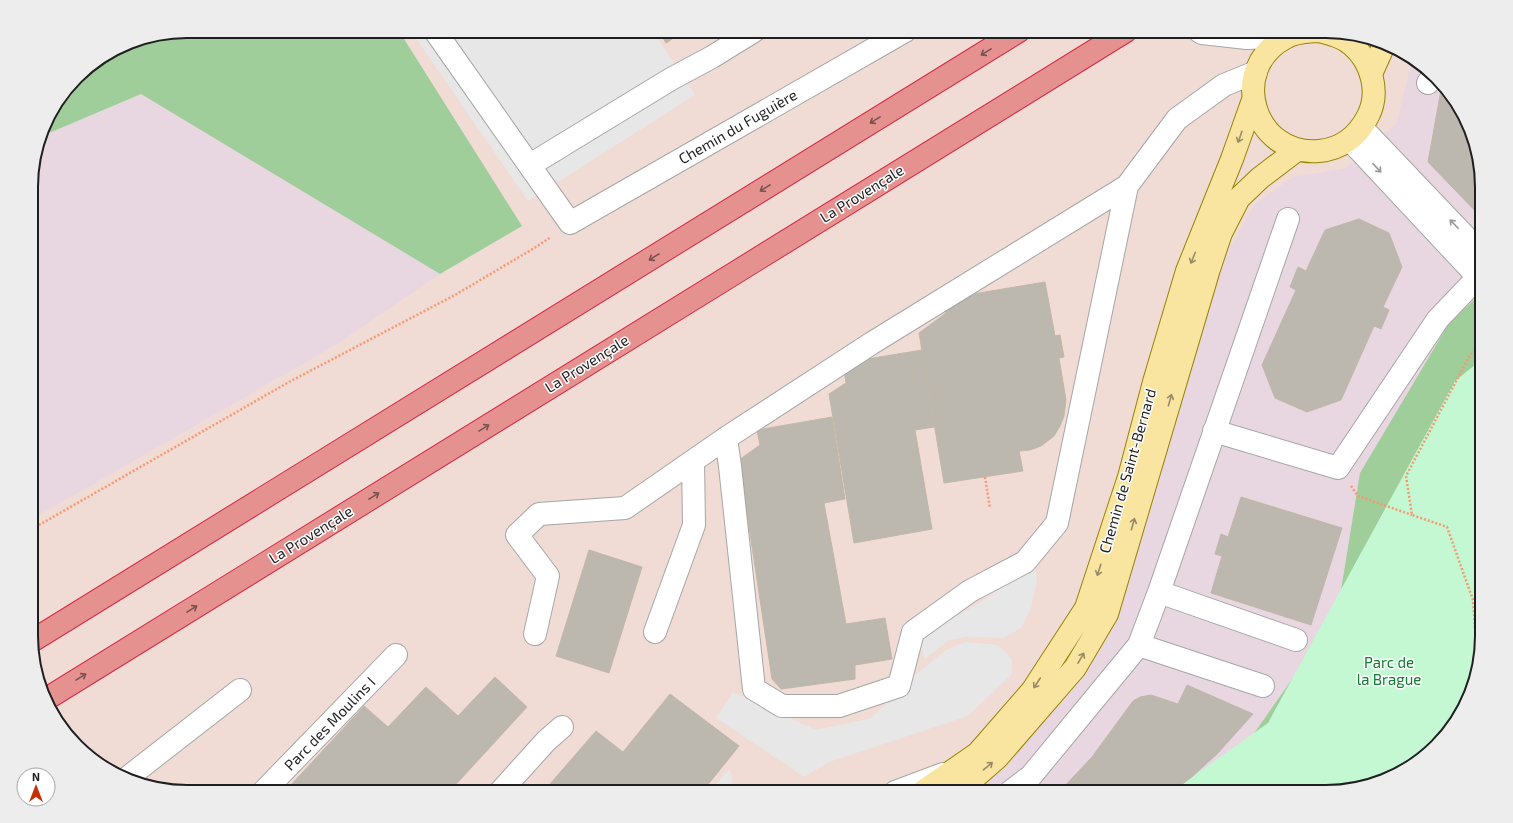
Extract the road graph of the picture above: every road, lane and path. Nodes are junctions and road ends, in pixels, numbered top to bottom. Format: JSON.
{"nodes":[{"id":1,"x":439,"y":38,"type":"edge"},
{"id":2,"x":743,"y":38,"type":"edge"},
{"id":3,"x":893,"y":38,"type":"edge"},
{"id":4,"x":1008,"y":38,"type":"edge"},
{"id":5,"x":1115,"y":38,"type":"edge"},
{"id":6,"x":1291,"y":38,"type":"edge"},
{"id":7,"x":1343,"y":39,"type":"edge"},
{"id":8,"x":1382,"y":49,"type":"edge"},
{"id":9,"x":1256,"y":72,"type":"junction"},
{"id":10,"x":1372,"y":74,"type":"junction"},
{"id":11,"x":1253,"y":100,"type":"junction"},
{"id":12,"x":1356,"y":134,"type":"junction"},
{"id":13,"x":1297,"y":150,"type":"junction"},
{"id":14,"x":530,"y":165,"type":"junction"},
{"id":15,"x":1127,"y":186,"type":"junction"},
{"id":16,"x":1288,"y":219,"type":"dead end"},
{"id":17,"x":1475,"y":246,"type":"edge"},
{"id":18,"x":536,"y":247,"type":"dead end"},
{"id":19,"x":1475,"y":271,"type":"edge"},
{"id":20,"x":1475,"y":280,"type":"edge"},
{"id":21,"x":1475,"y":350,"type":"edge"},
{"id":22,"x":1214,"y":431,"type":"junction"},
{"id":23,"x":726,"y":438,"type":"junction"},
{"id":24,"x":693,"y":461,"type":"junction"},
{"id":25,"x":1338,"y":468,"type":"junction"},
{"id":26,"x":986,"y":477,"type":"dead end"},
{"id":27,"x":990,"y":508,"type":"dead end"},
{"id":28,"x":1412,"y":515,"type":"junction"},
{"id":29,"x":38,"y":526,"type":"edge"},
{"id":30,"x":1159,"y":592,"type":"junction"},
{"id":31,"x":1475,"y":628,"type":"edge"},
{"id":32,"x":655,"y":632,"type":"dead end"},
{"id":33,"x":535,"y":634,"type":"dead end"},
{"id":34,"x":38,"y":637,"type":"edge"},
{"id":35,"x":1296,"y":640,"type":"dead end"},
{"id":36,"x":1139,"y":645,"type":"junction"},
{"id":37,"x":396,"y":655,"type":"dead end"},
{"id":38,"x":1263,"y":686,"type":"dead end"},
{"id":39,"x":240,"y":690,"type":"dead end"},
{"id":40,"x":51,"y":696,"type":"edge"},
{"id":41,"x":562,"y":727,"type":"dead end"},
{"id":42,"x":953,"y":770,"type":"junction"},
{"id":43,"x":132,"y":775,"type":"edge"},
{"id":44,"x":270,"y":785,"type":"edge"},
{"id":45,"x":506,"y":785,"type":"edge"},
{"id":46,"x":913,"y":785,"type":"edge"},
{"id":47,"x":932,"y":785,"type":"edge"},
{"id":48,"x":966,"y":785,"type":"edge"},
{"id":49,"x":1019,"y":785,"type":"edge"}],
"edges":[{"from":1,"to":14,"type":"street"},
{"from":2,"to":14,"type":"street"},
{"from":3,"to":14,"type":"street","name":"Chemin du Fuguière"},
{"from":4,"to":34,"type":"highway","one_way":true},
{"from":40,"to":5,"type":"highway","name":"La Provençale","one_way":true},
{"from":6,"to":9,"type":"main road"},
{"from":7,"to":10,"type":"main road"},
{"from":8,"to":10,"type":"main road"},
{"from":9,"to":11,"type":"main road"},
{"from":9,"to":15,"type":"street"},
{"from":10,"to":12,"type":"main road"},
{"from":11,"to":13,"type":"main road"},
{"from":11,"to":42,"type":"main road","name":"Chemin de Saint-Bernard","one_way":true},
{"from":12,"to":13,"type":"main road"},
{"from":17,"to":12,"type":"street","one_way":true},
{"from":12,"to":19,"type":"street","one_way":true},
{"from":48,"to":13,"type":"main road","name":"Chemin de Saint-Bernard","one_way":true},
{"from":15,"to":23,"type":"street"},
{"from":15,"to":23,"type":"street"},
{"from":16,"to":22,"type":"street"},
{"from":18,"to":29,"type":"path"},
{"from":20,"to":25,"type":"street"},
{"from":21,"to":28,"type":"path"},
{"from":22,"to":25,"type":"street"},
{"from":22,"to":30,"type":"street"},
{"from":23,"to":24,"type":"street"},
{"from":24,"to":32,"type":"street"},
{"from":24,"to":33,"type":"street"},
{"from":25,"to":28,"type":"path"},
{"from":26,"to":27,"type":"path"},
{"from":28,"to":31,"type":"path"},
{"from":30,"to":35,"type":"street"},
{"from":30,"to":36,"type":"street"},
{"from":36,"to":38,"type":"street"},
{"from":36,"to":49,"type":"street"},
{"from":37,"to":44,"type":"street","name":"Parc des Moulins I"},
{"from":39,"to":43,"type":"street"},
{"from":41,"to":45,"type":"street"},
{"from":42,"to":46,"type":"street"},
{"from":42,"to":47,"type":"main road","name":"Chemin de Saint-Bernard"}]}
